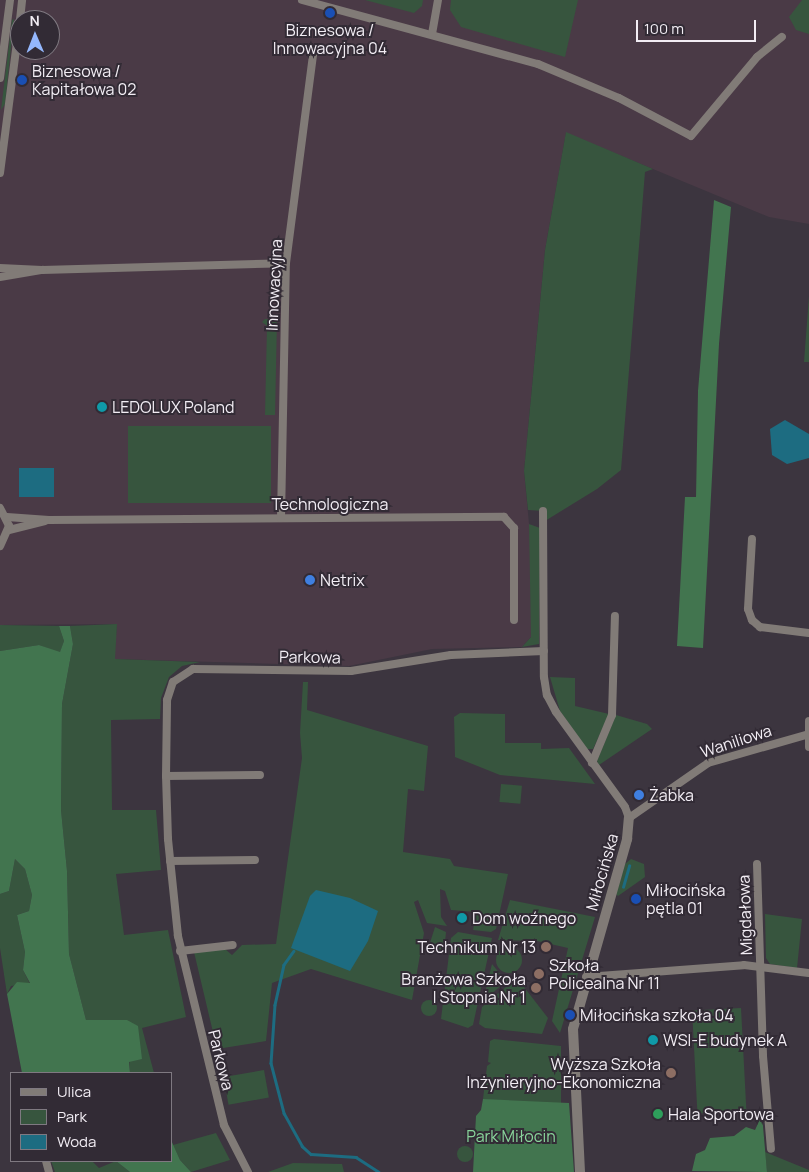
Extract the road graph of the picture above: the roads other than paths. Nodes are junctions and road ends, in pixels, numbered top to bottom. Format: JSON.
{"nodes":[{"id":1,"x":10,"y":0,"type":"edge"},
{"id":2,"x":302,"y":0,"type":"edge"},
{"id":3,"x":438,"y":0,"type":"edge"},
{"id":4,"x":432,"y":34,"type":"junction"},
{"id":5,"x":782,"y":37,"type":"dead end"},
{"id":6,"x":313,"y":55,"type":"dead end"},
{"id":7,"x":14,"y":60,"type":"edge"},
{"id":8,"x":0,"y":78,"type":"edge"},
{"id":9,"x":0,"y":117,"type":"edge"},
{"id":10,"x":4,"y":123,"type":"edge"},
{"id":11,"x":0,"y":173,"type":"edge"},
{"id":12,"x":286,"y":263,"type":"junction"},
{"id":13,"x":0,"y":268,"type":"edge"},
{"id":14,"x":42,"y":270,"type":"junction"},
{"id":15,"x":0,"y":277,"type":"edge"},
{"id":16,"x":0,"y":508,"type":"edge"},
{"id":17,"x":543,"y":511,"type":"dead end"},
{"id":18,"x":7,"y":516,"type":"junction"},
{"id":19,"x":281,"y":518,"type":"junction"},
{"id":20,"x":49,"y":520,"type":"junction"},
{"id":21,"x":9,"y":530,"type":"junction"},
{"id":22,"x":752,"y":539,"type":"dead end"},
{"id":23,"x":0,"y":546,"type":"edge"},
{"id":24,"x":615,"y":616,"type":"dead end"},
{"id":25,"x":514,"y":620,"type":"dead end"},
{"id":26,"x":809,"y":633,"type":"edge"},
{"id":27,"x":544,"y":651,"type":"junction"},
{"id":28,"x":809,"y":721,"type":"edge"},
{"id":29,"x":808,"y":734,"type":"edge"},
{"id":30,"x":809,"y":747,"type":"edge"},
{"id":31,"x":592,"y":763,"type":"junction"},
{"id":32,"x":260,"y":775,"type":"dead end"},
{"id":33,"x":166,"y":776,"type":"junction"},
{"id":34,"x":629,"y":818,"type":"junction"},
{"id":35,"x":255,"y":860,"type":"dead end"},
{"id":36,"x":170,"y":861,"type":"junction"},
{"id":37,"x":757,"y":864,"type":"dead end"},
{"id":38,"x":233,"y":945,"type":"dead end"},
{"id":39,"x":180,"y":951,"type":"junction"},
{"id":40,"x":760,"y":965,"type":"junction"},
{"id":41,"x":809,"y":973,"type":"edge"},
{"id":42,"x":586,"y":977,"type":"junction"},
{"id":43,"x":770,"y":1149,"type":"dead end"},
{"id":44,"x":248,"y":1172,"type":"edge"},
{"id":45,"x":580,"y":1172,"type":"edge"}],
"edges":[{"from":1,"to":8,"type":"street"},
{"from":2,"to":4,"type":"street"},
{"from":3,"to":4,"type":"street"},
{"from":4,"to":5,"type":"street"},
{"from":6,"to":12,"type":"street","name":"Innowacyjna"},
{"from":7,"to":10,"type":"street"},
{"from":9,"to":10,"type":"street"},
{"from":10,"to":11,"type":"street"},
{"from":12,"to":14,"type":"street"},
{"from":12,"to":19,"type":"street","name":"Innowacyjna"},
{"from":13,"to":14,"type":"street"},
{"from":14,"to":15,"type":"street"},
{"from":16,"to":18,"type":"street"},
{"from":17,"to":27,"type":"street","name":"Miłocińska"},
{"from":18,"to":20,"type":"street","name":"Technologiczna"},
{"from":18,"to":21,"type":"street"},
{"from":19,"to":20,"type":"street","name":"Technologiczna"},
{"from":19,"to":25,"type":"street","name":"Technologiczna"},
{"from":20,"to":21,"type":"street","name":"Technologiczna"},
{"from":21,"to":23,"type":"street"},
{"from":22,"to":26,"type":"street"},
{"from":24,"to":31,"type":"street"},
{"from":27,"to":31,"type":"street","name":"Miłocińska"},
{"from":27,"to":33,"type":"street","name":"Parkowa"},
{"from":28,"to":29,"type":"street"},
{"from":29,"to":30,"type":"street"},
{"from":29,"to":34,"type":"street","name":"Waniliowa"},
{"from":31,"to":34,"type":"street","name":"Miłocińska"},
{"from":32,"to":33,"type":"street"},
{"from":33,"to":36,"type":"street","name":"Parkowa"},
{"from":34,"to":42,"type":"street","name":"Miłocińska"},
{"from":35,"to":36,"type":"street"},
{"from":36,"to":39,"type":"street","name":"Parkowa"},
{"from":37,"to":40,"type":"street","name":"Migdałowa"},
{"from":38,"to":39,"type":"street"},
{"from":39,"to":44,"type":"street","name":"Parkowa"},
{"from":40,"to":41,"type":"street","name":"Migdałowa"},
{"from":40,"to":42,"type":"street","name":"Migdałowa"},
{"from":40,"to":43,"type":"street","name":"Migdałowa"},
{"from":42,"to":45,"type":"street","name":"Miłocińska"}]}
